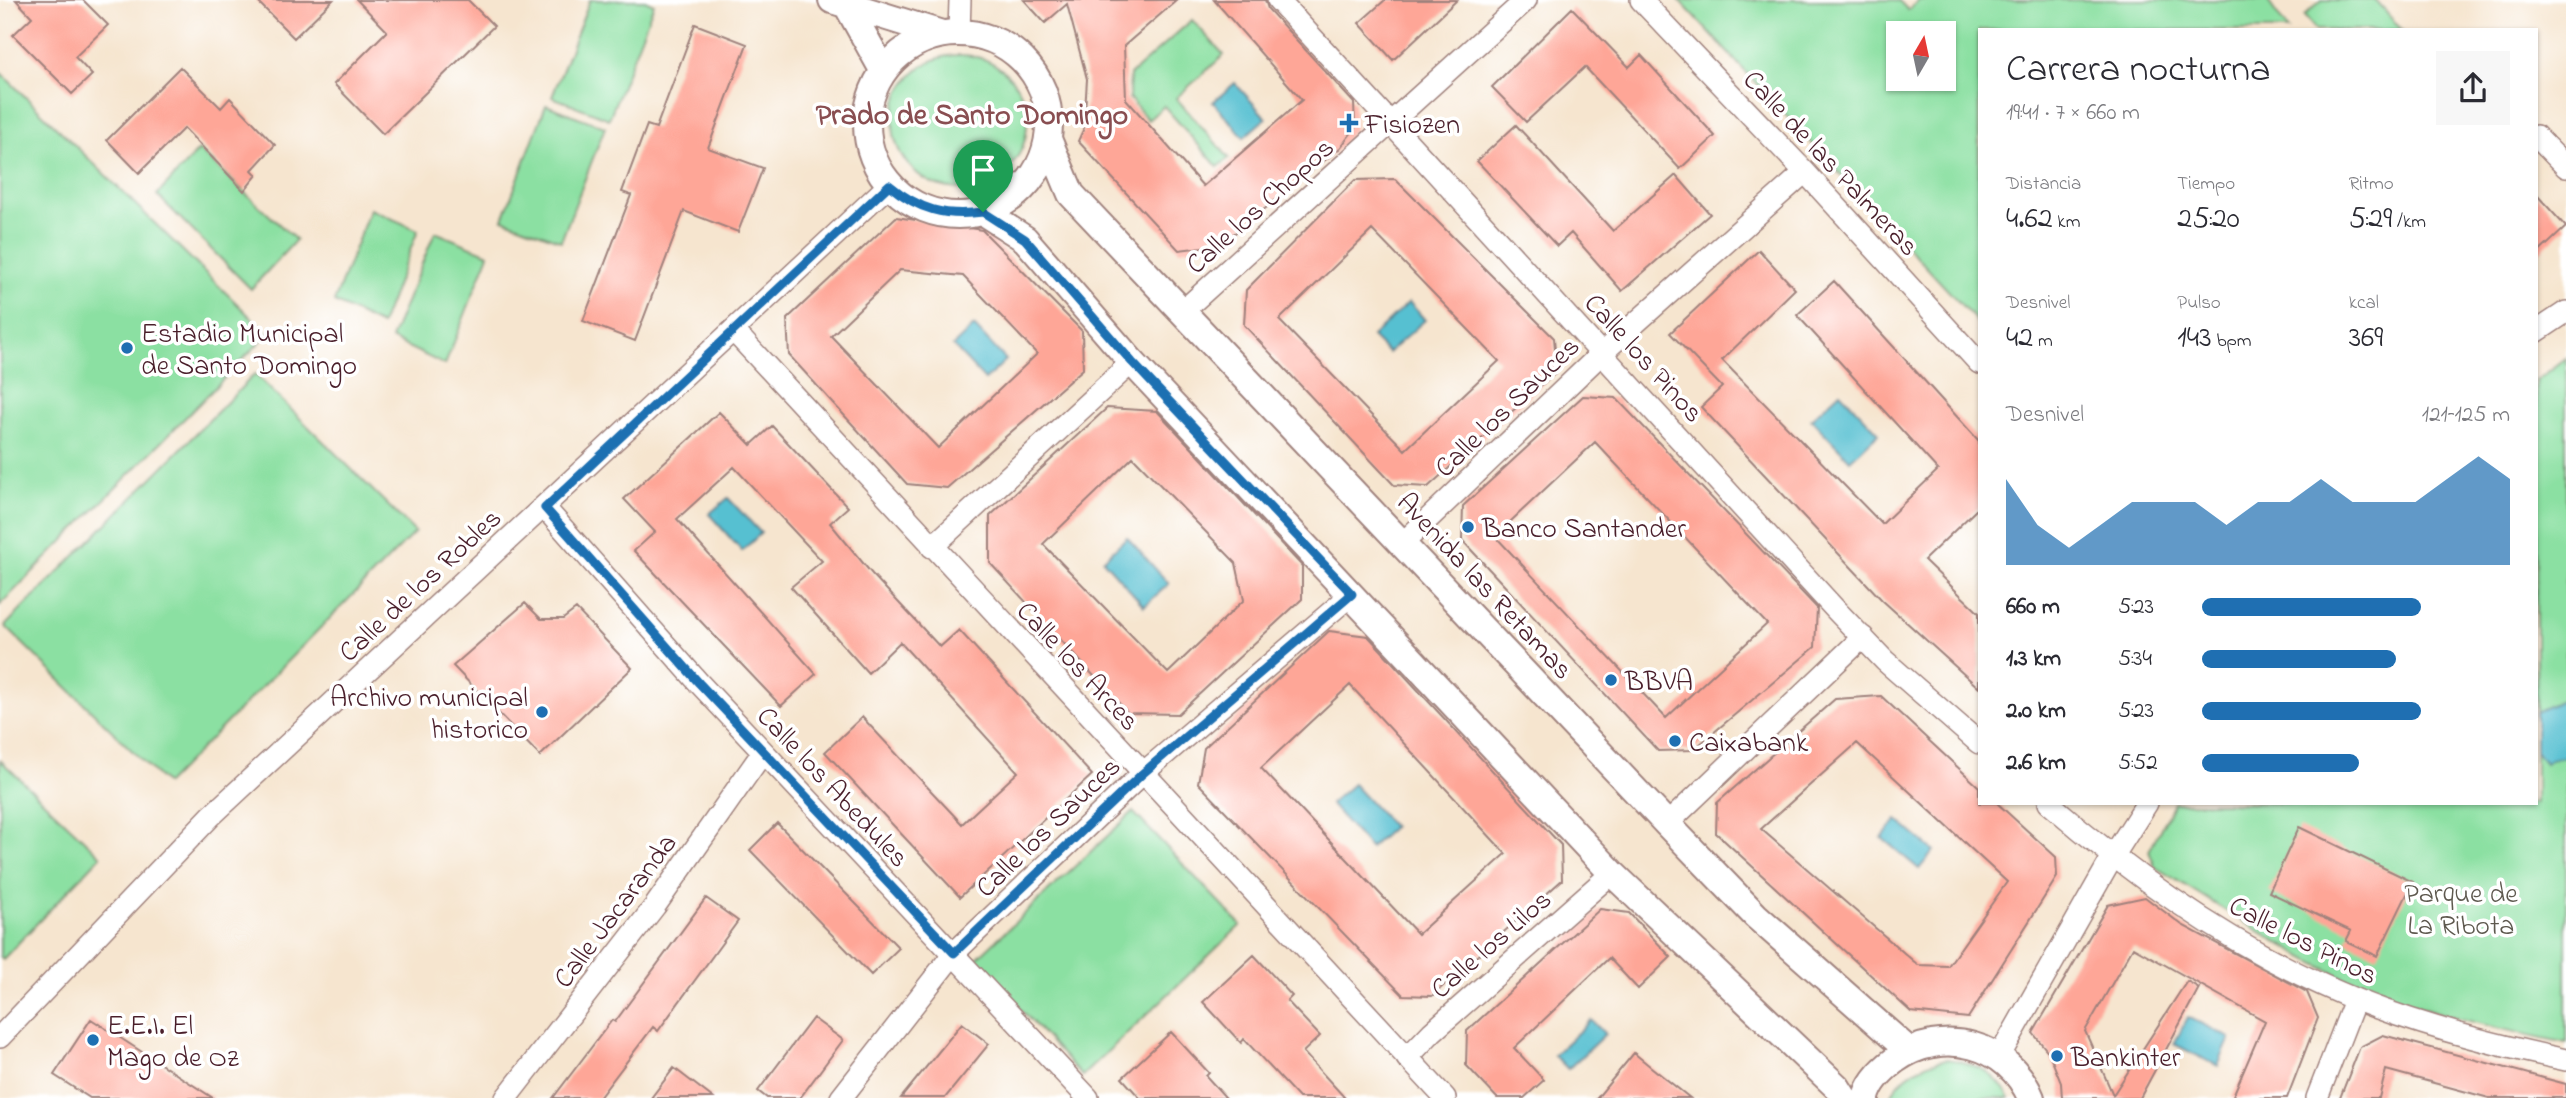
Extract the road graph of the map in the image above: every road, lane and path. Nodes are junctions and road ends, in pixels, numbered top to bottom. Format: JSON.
{"nodes":[{"id":1,"x":960,"y":0,"type":"edge"},
{"id":2,"x":1278,"y":0,"type":"edge"},
{"id":3,"x":1527,"y":0,"type":"edge"},
{"id":4,"x":1642,"y":0,"type":"edge"},
{"id":5,"x":840,"y":4,"type":"edge"},
{"id":6,"x":951,"y":33,"type":"junction"},
{"id":7,"x":883,"y":71,"type":"junction"},
{"id":8,"x":1390,"y":123,"type":"junction"},
{"id":9,"x":2538,"y":138,"type":"edge"},
{"id":10,"x":1048,"y":139,"type":"junction"},
{"id":11,"x":2566,"y":167,"type":"edge"},
{"id":12,"x":1805,"y":172,"type":"junction"},
{"id":13,"x":889,"y":185,"type":"junction"},
{"id":14,"x":983,"y":212,"type":"junction"},
{"id":15,"x":1185,"y":310,"type":"junction"},
{"id":16,"x":2566,"y":312,"type":"edge"},
{"id":17,"x":733,"y":330,"type":"junction"},
{"id":18,"x":2538,"y":331,"type":"edge"},
{"id":19,"x":1602,"y":353,"type":"junction"},
{"id":20,"x":1132,"y":362,"type":"junction"},
{"id":21,"x":1978,"y":362,"type":"edge"},
{"id":22,"x":545,"y":508,"type":"junction"},
{"id":23,"x":1404,"y":542,"type":"junction"},
{"id":24,"x":932,"y":547,"type":"junction"},
{"id":25,"x":1352,"y":594,"type":"junction"},
{"id":26,"x":1863,"y":637,"type":"junction"},
{"id":27,"x":1978,"y":742,"type":"edge"},
{"id":28,"x":763,"y":752,"type":"junction"},
{"id":29,"x":1142,"y":774,"type":"junction"},
{"id":30,"x":2051,"y":805,"type":"edge"},
{"id":31,"x":2146,"y":805,"type":"edge"},
{"id":32,"x":1667,"y":824,"type":"junction"},
{"id":33,"x":2112,"y":858,"type":"junction"},
{"id":34,"x":1612,"y":873,"type":"junction"},
{"id":35,"x":954,"y":953,"type":"junction"},
{"id":36,"x":2355,"y":1000,"type":"junction"},
{"id":37,"x":0,"y":1037,"type":"edge"},
{"id":38,"x":1908,"y":1051,"type":"junction"},
{"id":39,"x":1999,"y":1057,"type":"junction"},
{"id":40,"x":1406,"y":1058,"type":"junction"},
{"id":41,"x":2566,"y":1060,"type":"edge"},
{"id":42,"x":506,"y":1098,"type":"edge"},
{"id":43,"x":841,"y":1098,"type":"edge"},
{"id":44,"x":1088,"y":1098,"type":"edge"},
{"id":45,"x":1445,"y":1098,"type":"edge"},
{"id":46,"x":1844,"y":1098,"type":"edge"},
{"id":47,"x":1866,"y":1098,"type":"edge"},
{"id":48,"x":2031,"y":1098,"type":"edge"},
{"id":49,"x":2317,"y":1098,"type":"edge"}],
"edges":[{"from":1,"to":6,"type":"street"},
{"from":2,"to":8,"type":"street","name":"Calle los Pinos"},
{"from":3,"to":8,"type":"street","name":"Calle los Chopos"},
{"from":4,"to":12,"type":"street","name":"Calle de las Palmeras"},
{"from":5,"to":6,"type":"street"},
{"from":5,"to":7,"type":"street"},
{"from":6,"to":7,"type":"street"},
{"from":6,"to":10,"type":"street"},
{"from":7,"to":13,"type":"street"},
{"from":8,"to":15,"type":"street","name":"Calle los Chopos"},
{"from":8,"to":19,"type":"street","name":"Calle los Pinos"},
{"from":9,"to":11,"type":"street"},
{"from":10,"to":14,"type":"street"},
{"from":10,"to":15,"type":"street","name":"Avenida las Retamas"},
{"from":12,"to":19,"type":"street","name":"Calle los Sauces"},
{"from":12,"to":21,"type":"street","name":"Calle de las Palmeras"},
{"from":13,"to":14,"type":"street"},
{"from":13,"to":17,"type":"street","name":"Calle de los Robles"},
{"from":14,"to":20,"type":"street"},
{"from":15,"to":23,"type":"street","name":"Avenida las Retamas"},
{"from":16,"to":18,"type":"street"},
{"from":17,"to":22,"type":"street","name":"Calle de los Robles"},
{"from":17,"to":24,"type":"street","name":"Calle los Arces"},
{"from":19,"to":23,"type":"street","name":"Calle los Sauces"},
{"from":19,"to":26,"type":"street","name":"Calle los Pinos"},
{"from":20,"to":24,"type":"street"},
{"from":20,"to":25,"type":"street"},
{"from":22,"to":28,"type":"street","name":"Calle los Abedules"},
{"from":22,"to":37,"type":"street","name":"Calle de los Robles"},
{"from":23,"to":32,"type":"street","name":"Avenida las Retamas"},
{"from":24,"to":29,"type":"street","name":"Calle los Arces"},
{"from":25,"to":29,"type":"street","name":"Calle los Sauces"},
{"from":25,"to":34,"type":"street"},
{"from":26,"to":27,"type":"street","name":"Calle los Pinos"},
{"from":26,"to":32,"type":"street"},
{"from":28,"to":35,"type":"street","name":"Calle los Abedules"},
{"from":28,"to":42,"type":"street","name":"Calle Jacaranda"},
{"from":29,"to":35,"type":"street","name":"Calle los Sauces"},
{"from":29,"to":40,"type":"street","name":"Calle los Arces"},
{"from":30,"to":33,"type":"street","name":"Calle los Pinos"},
{"from":31,"to":33,"type":"street"},
{"from":32,"to":38,"type":"street","name":"Avenida las Retamas"},
{"from":33,"to":36,"type":"street","name":"Calle los Pinos"},
{"from":33,"to":39,"type":"street"},
{"from":34,"to":40,"type":"street","name":"Calle los Lilos"},
{"from":34,"to":46,"type":"street"},
{"from":35,"to":43,"type":"street","name":"Calle los Sauces"},
{"from":35,"to":44,"type":"street","name":"Calle los Abedules"},
{"from":36,"to":41,"type":"street","name":"Calle los Pinos"},
{"from":36,"to":49,"type":"street"},
{"from":38,"to":39,"type":"street"},
{"from":38,"to":47,"type":"street"},
{"from":39,"to":48,"type":"street"},
{"from":40,"to":45,"type":"street","name":"Calle los Arces"}]}
